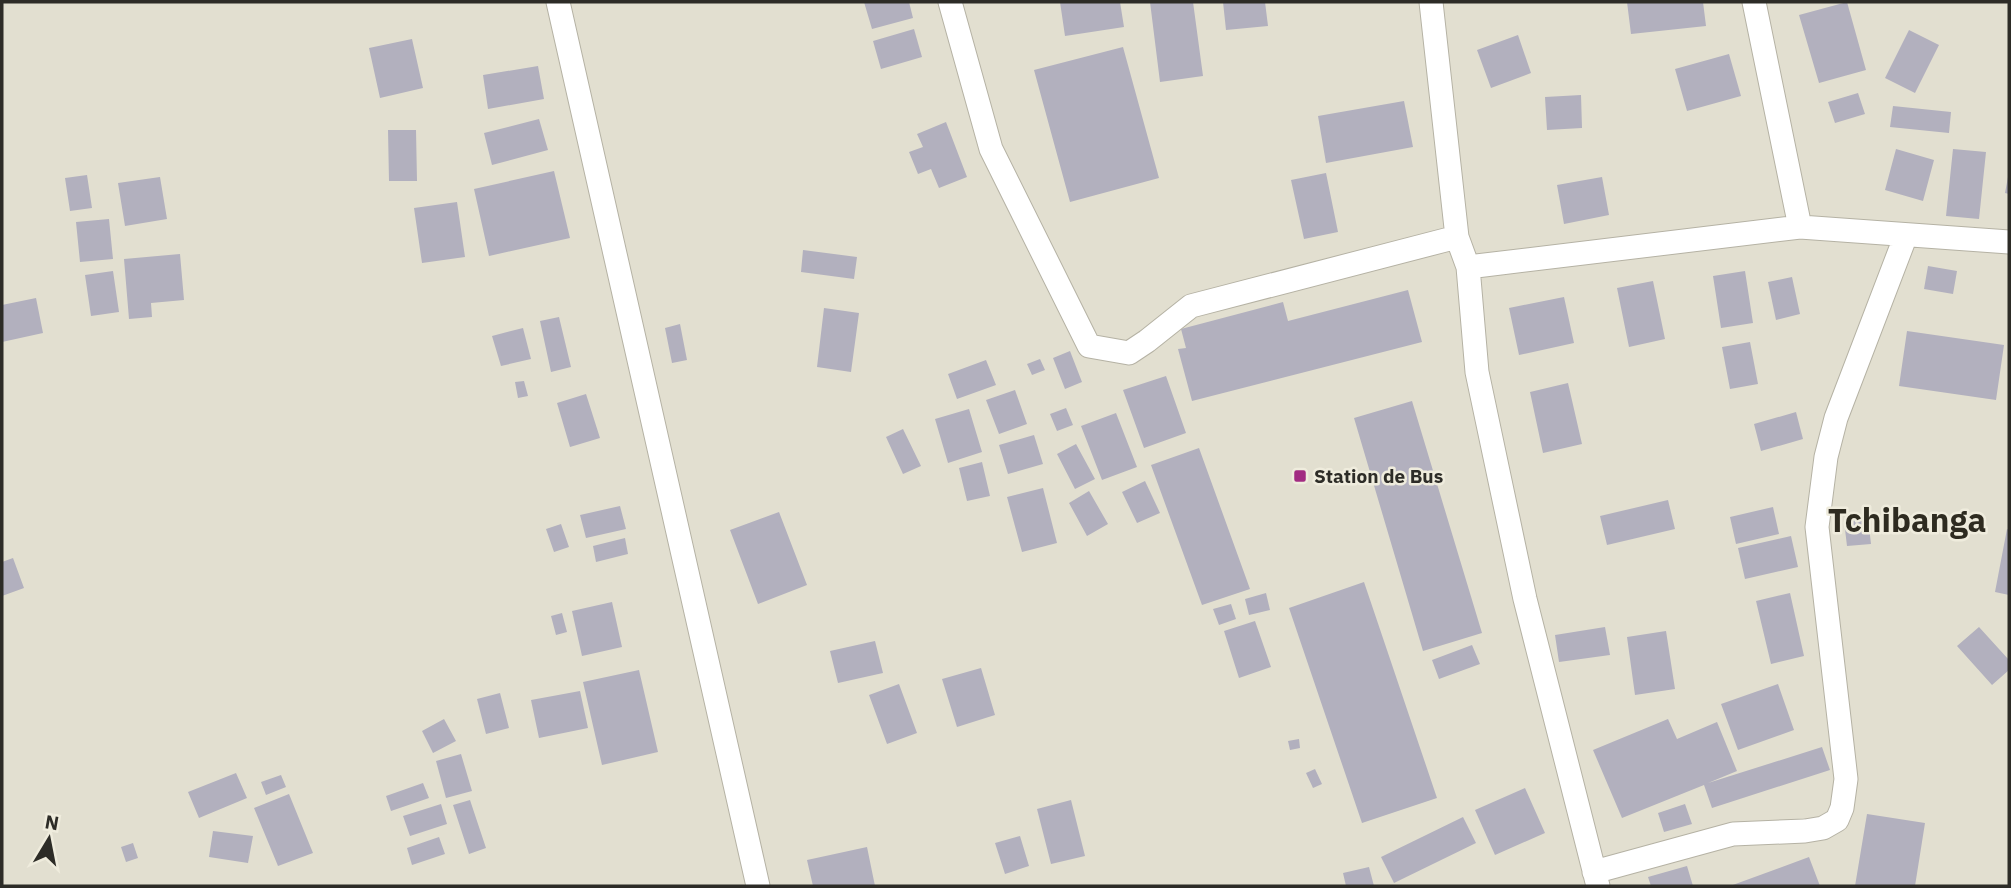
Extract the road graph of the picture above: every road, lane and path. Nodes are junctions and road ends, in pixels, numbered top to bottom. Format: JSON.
{"nodes":[{"id":1,"x":558,"y":2,"type":"edge"},
{"id":2,"x":950,"y":2,"type":"edge"},
{"id":3,"x":1432,"y":2,"type":"edge"},
{"id":4,"x":1754,"y":2,"type":"edge"},
{"id":5,"x":1800,"y":227,"type":"junction"},
{"id":6,"x":1906,"y":235,"type":"junction"},
{"id":7,"x":1457,"y":237,"type":"junction"},
{"id":8,"x":2009,"y":243,"type":"edge"},
{"id":9,"x":1468,"y":267,"type":"junction"},
{"id":10,"x":1596,"y":879,"type":"edge"},
{"id":11,"x":758,"y":886,"type":"edge"}],
"edges":[{"from":1,"to":11,"type":"street"},
{"from":2,"to":7,"type":"street"},
{"from":3,"to":7,"type":"street"},
{"from":4,"to":5,"type":"street"},
{"from":5,"to":6,"type":"street"},
{"from":5,"to":9,"type":"street"},
{"from":6,"to":8,"type":"street"},
{"from":6,"to":10,"type":"street"},
{"from":7,"to":9,"type":"street"},
{"from":9,"to":10,"type":"street"}]}
